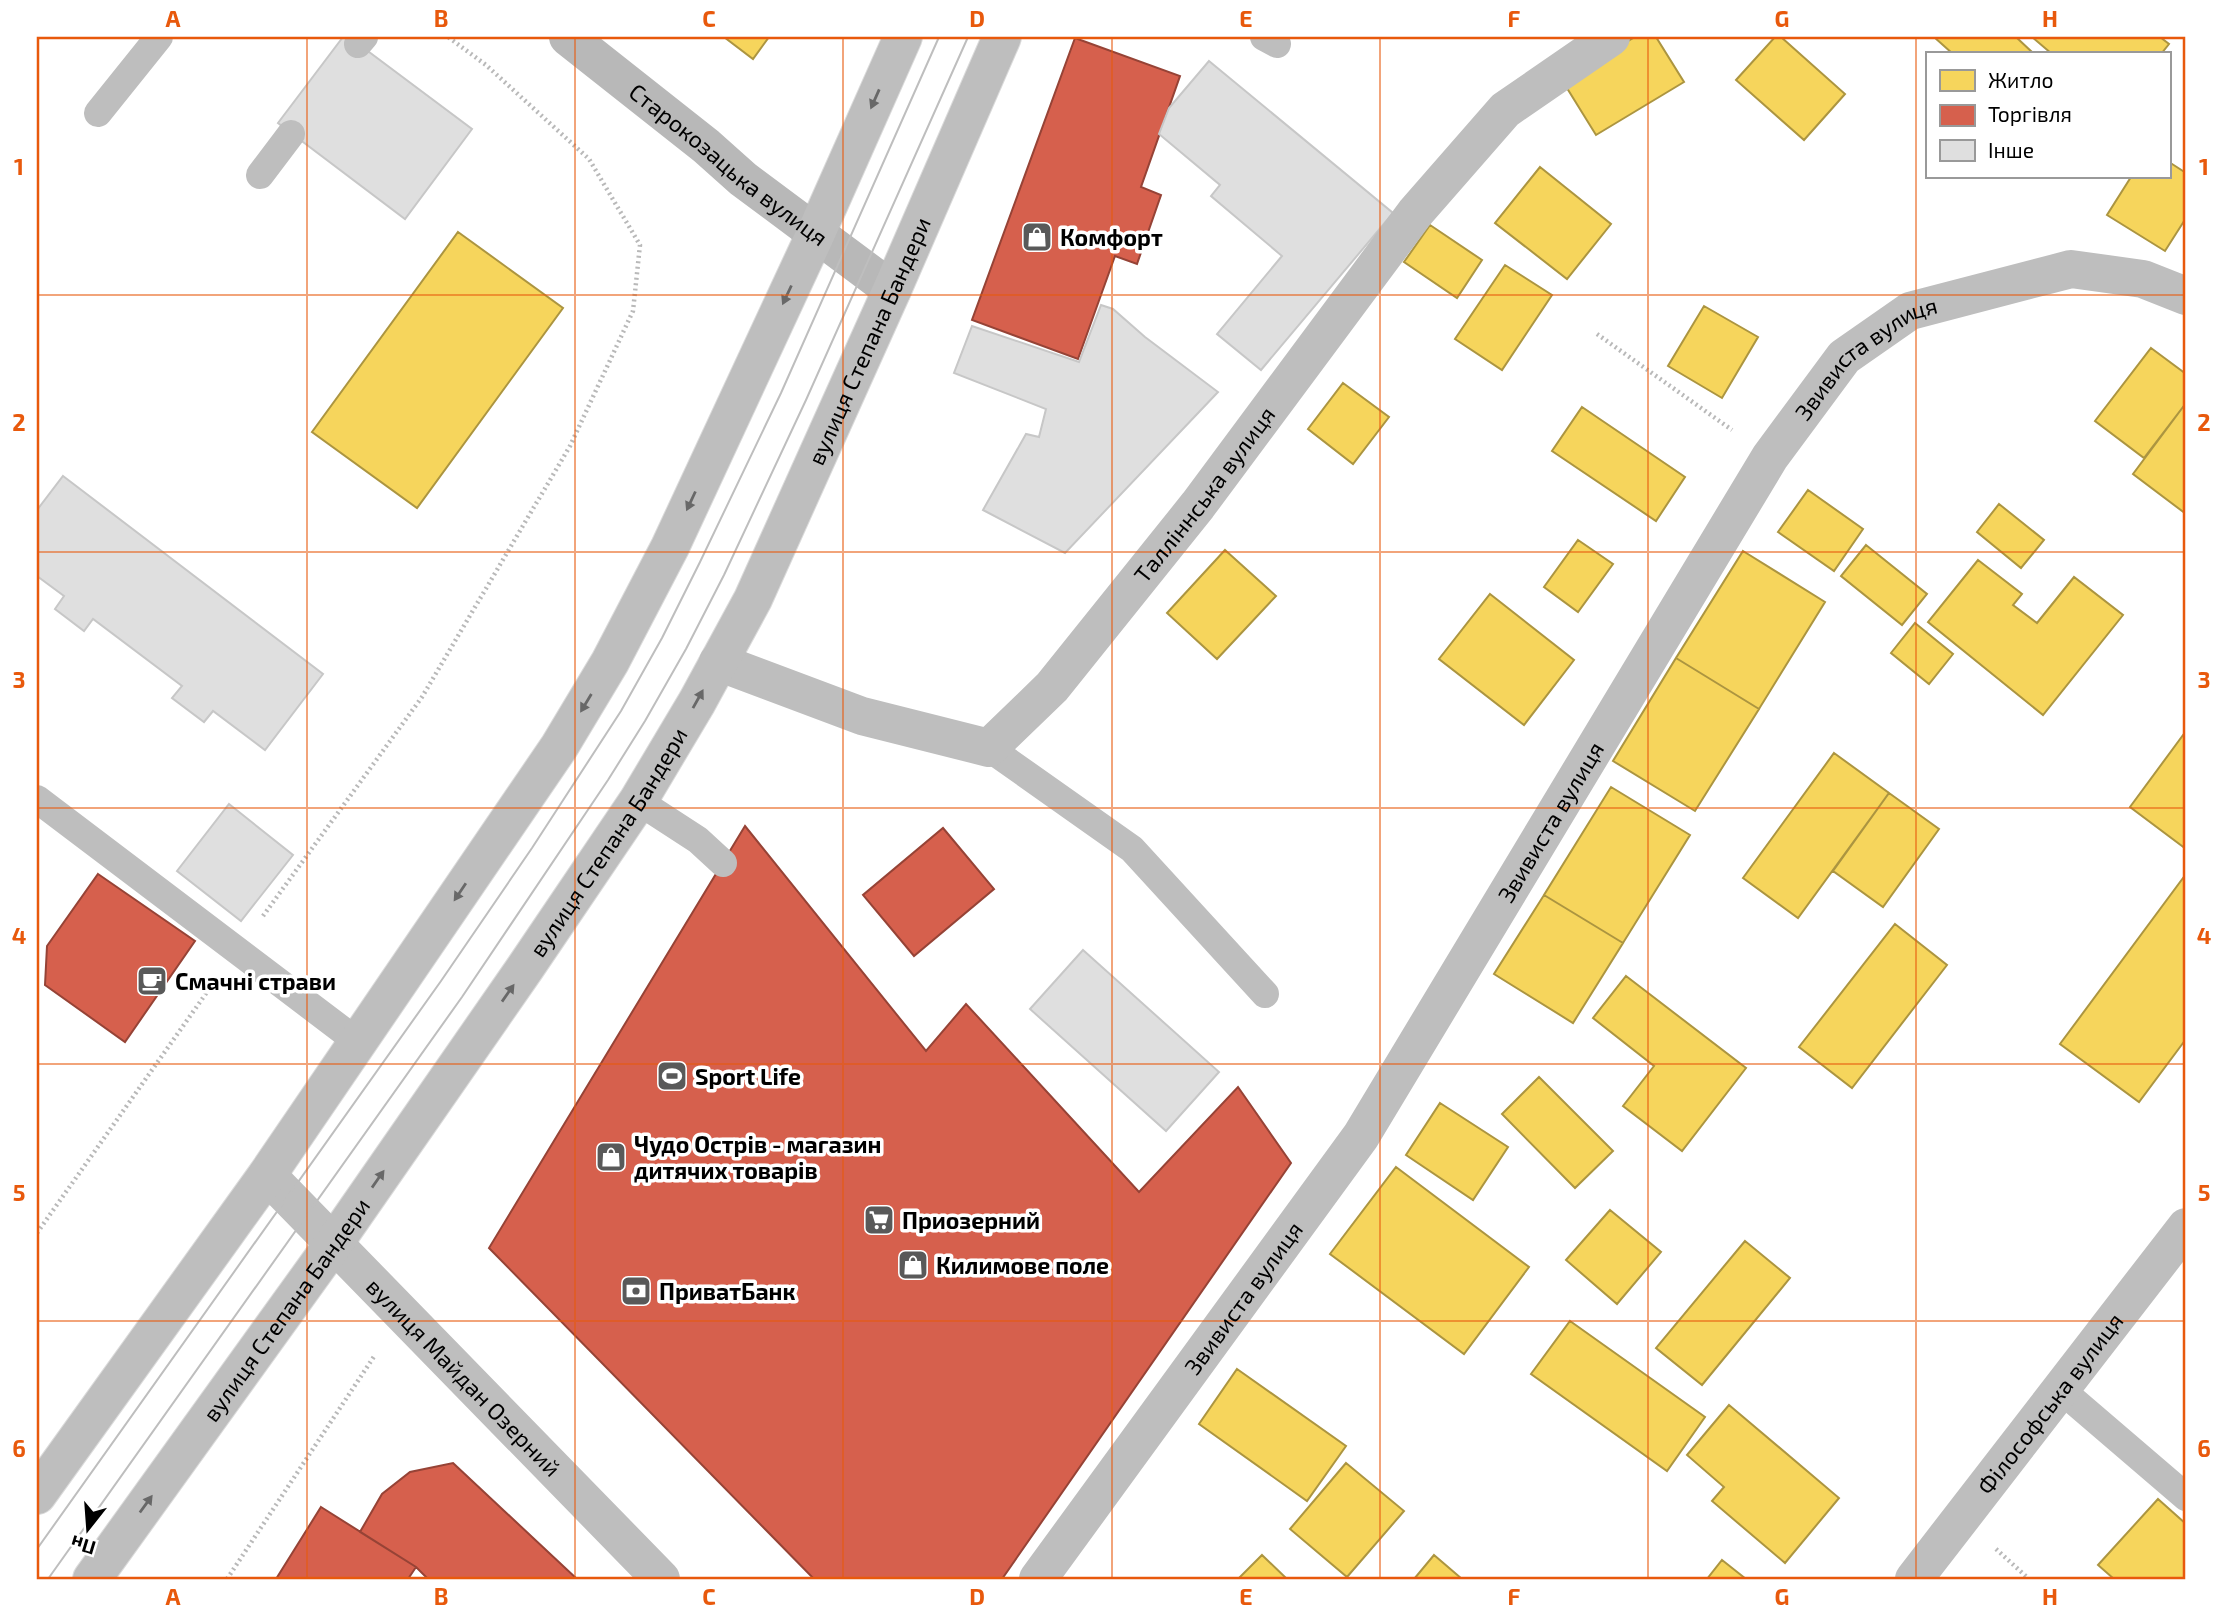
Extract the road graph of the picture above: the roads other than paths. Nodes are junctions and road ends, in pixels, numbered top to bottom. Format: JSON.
{"nodes":[{"id":1,"x":159,"y":37,"type":"edge"},
{"id":2,"x":568,"y":37,"type":"edge"},
{"id":3,"x":903,"y":37,"type":"edge"},
{"id":4,"x":1002,"y":37,"type":"edge"},
{"id":5,"x":1611,"y":37,"type":"edge"},
{"id":6,"x":98,"y":113,"type":"dead end"},
{"id":7,"x":291,"y":134,"type":"dead end"},
{"id":8,"x":260,"y":175,"type":"dead end"},
{"id":9,"x":816,"y":233,"type":"junction"},
{"id":10,"x":892,"y":290,"type":"junction"},
{"id":11,"x":2186,"y":296,"type":"edge"},
{"id":12,"x":718,"y":662,"type":"junction"},
{"id":13,"x":989,"y":748,"type":"junction"},
{"id":14,"x":37,"y":799,"type":"edge"},
{"id":15,"x":638,"y":801,"type":"junction"},
{"id":16,"x":723,"y":863,"type":"dead end"},
{"id":17,"x":1265,"y":994,"type":"dead end"},
{"id":18,"x":358,"y":1042,"type":"junction"},
{"id":19,"x":267,"y":1175,"type":"junction"},
{"id":20,"x":2186,"y":1227,"type":"edge"},
{"id":21,"x":334,"y":1243,"type":"junction"},
{"id":22,"x":2060,"y":1389,"type":"junction"},
{"id":23,"x":37,"y":1495,"type":"edge"},
{"id":24,"x":2186,"y":1497,"type":"edge"},
{"id":25,"x":92,"y":1579,"type":"edge"},
{"id":26,"x":661,"y":1579,"type":"edge"},
{"id":27,"x":1038,"y":1579,"type":"edge"},
{"id":28,"x":1913,"y":1579,"type":"edge"}],
"edges":[{"from":1,"to":6,"type":"lane"},
{"from":2,"to":9,"type":"street","name":"Старокозацька вулиця"},
{"from":3,"to":9,"type":"street","one_way":true},
{"from":4,"to":10,"type":"street","name":"вулиця Степана Бандери"},
{"from":5,"to":13,"type":"street","name":"Талліннська вулиця"},
{"from":7,"to":8,"type":"lane"},
{"from":9,"to":10,"type":"street","name":"Старокозацька вулиця"},
{"from":9,"to":18,"type":"street","one_way":true},
{"from":10,"to":12,"type":"street","name":"вулиця Степана Бандери"},
{"from":11,"to":27,"type":"street","name":"Звивиста вулиця"},
{"from":12,"to":13,"type":"street"},
{"from":15,"to":12,"type":"street","name":"вулиця Степана Бандери","one_way":true},
{"from":13,"to":17,"type":"lane"},
{"from":14,"to":18,"type":"lane"},
{"from":15,"to":16,"type":"lane"},
{"from":21,"to":15,"type":"street","name":"вулиця Степана Бандери","one_way":true},
{"from":18,"to":19,"type":"street"},
{"from":19,"to":21,"type":"street","name":"вулиця Майдан Озерний"},
{"from":19,"to":23,"type":"street"},
{"from":20,"to":22,"type":"street","name":"Філософська вулиця"},
{"from":25,"to":21,"type":"street","name":"вулиця Степана Бандери","one_way":true},
{"from":21,"to":26,"type":"street","name":"вулиця Майдан Озерний"},
{"from":22,"to":24,"type":"lane"},
{"from":22,"to":28,"type":"street","name":"Філософська вулиця"}]}
